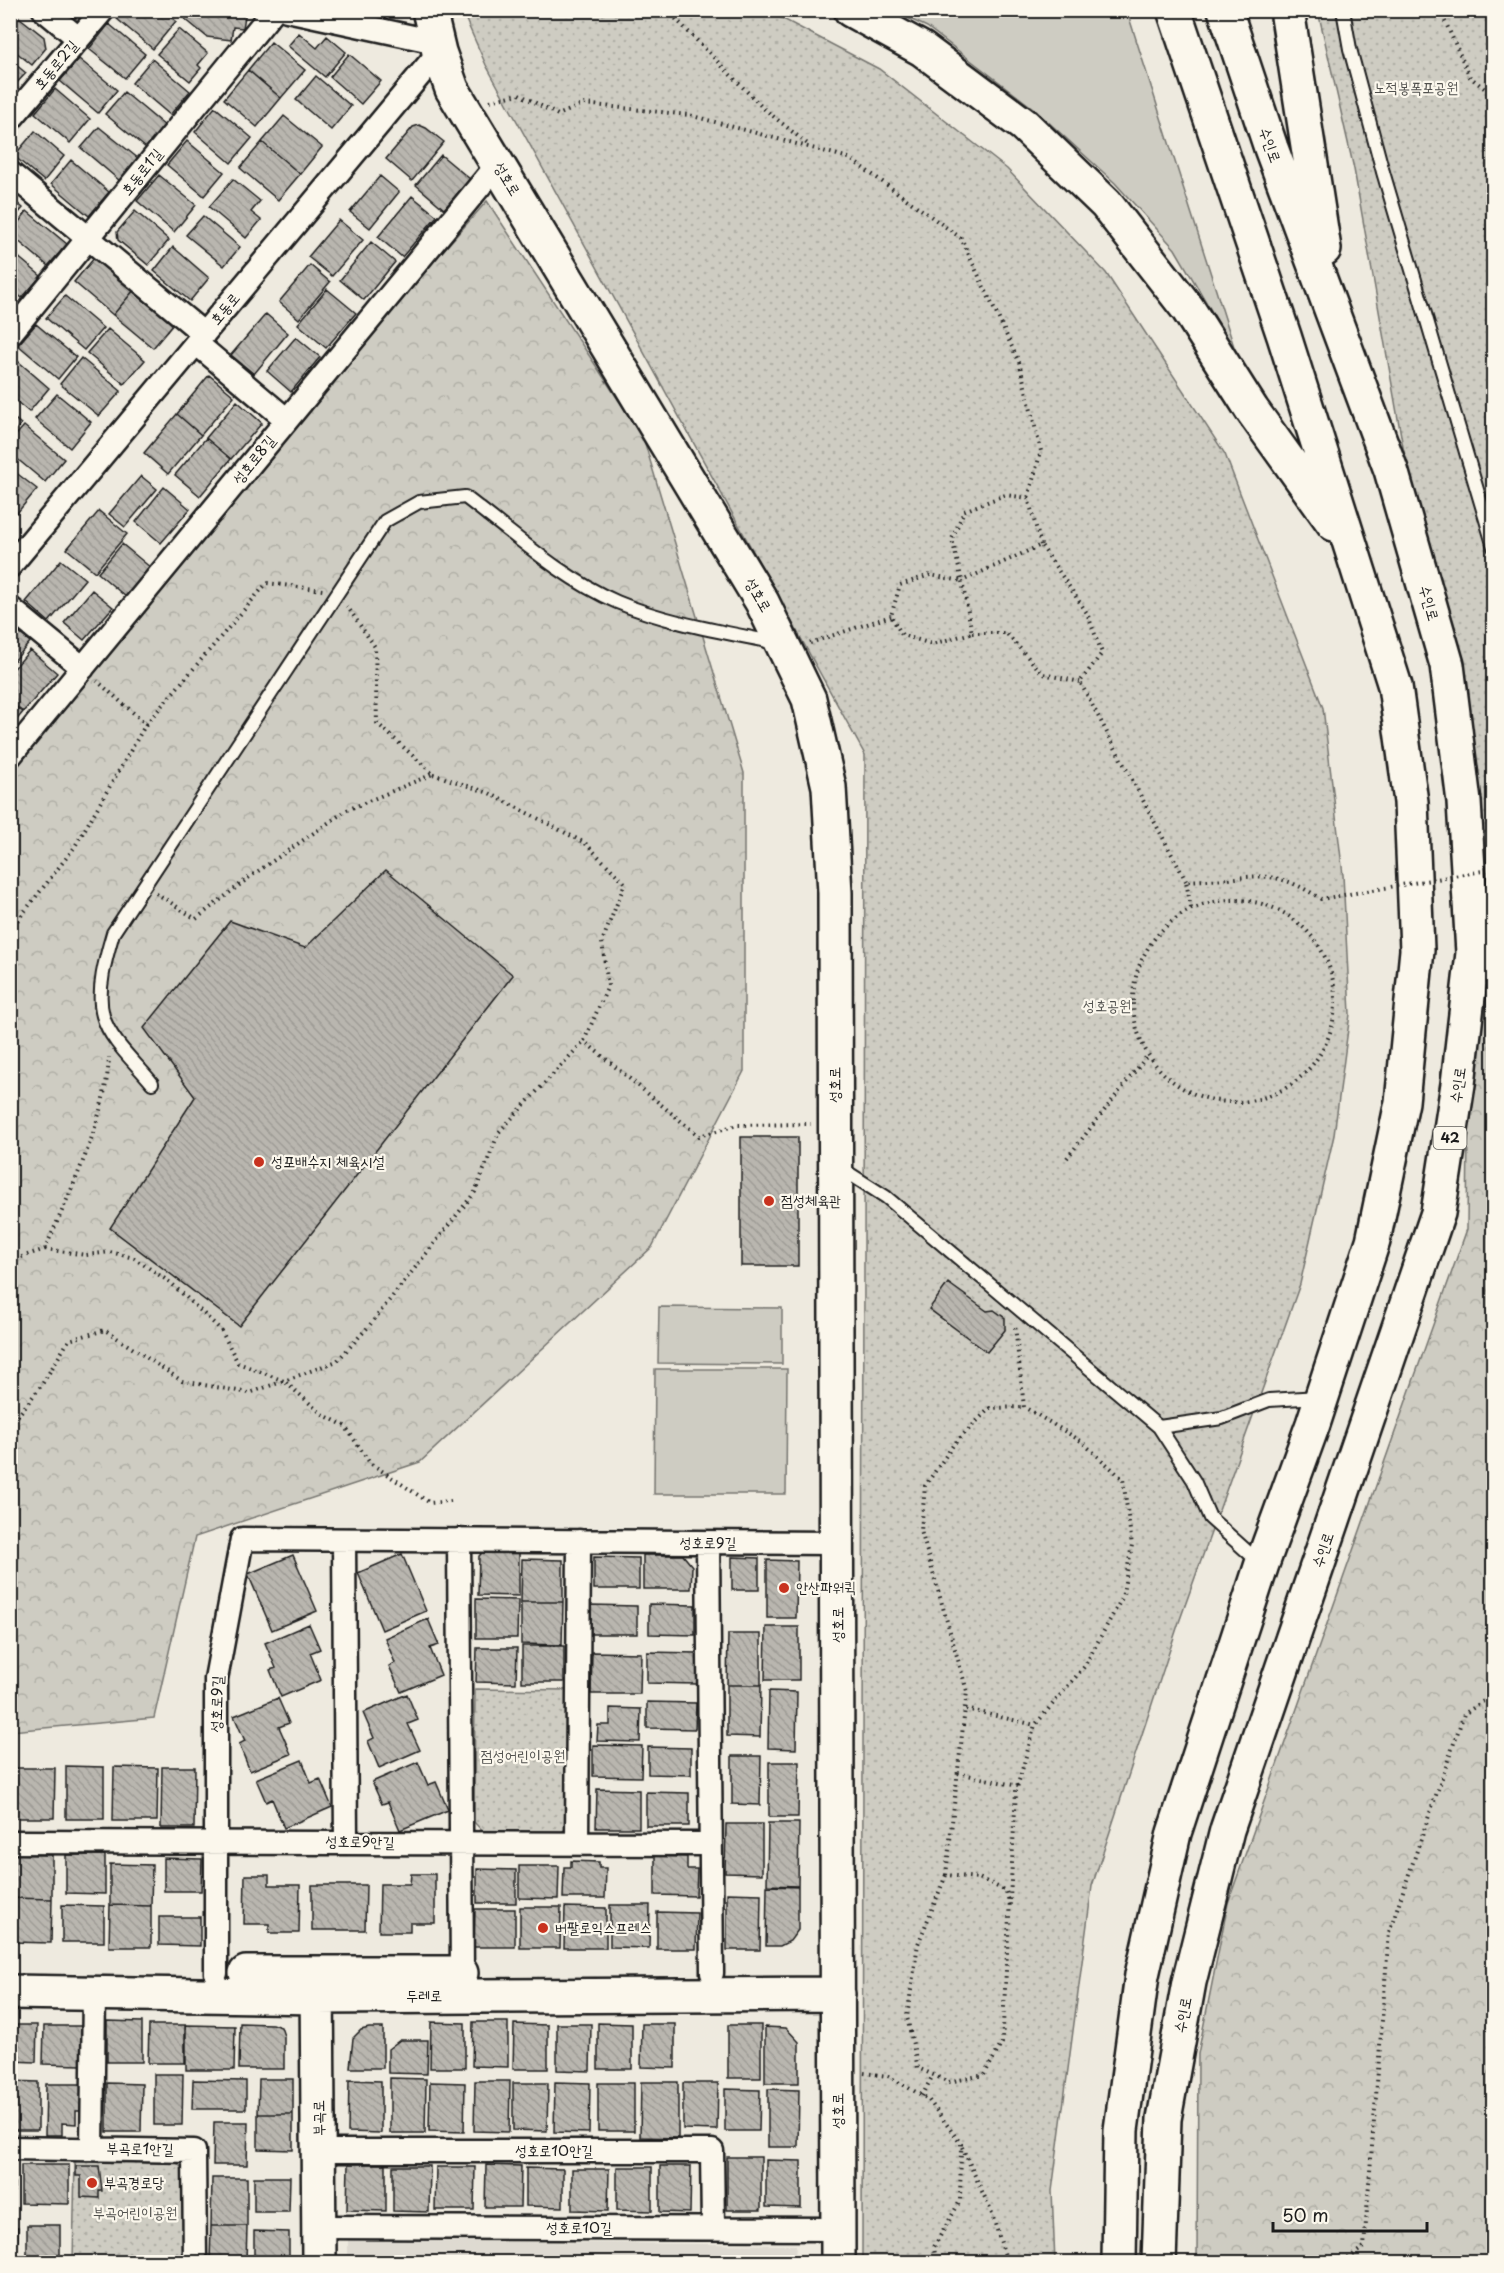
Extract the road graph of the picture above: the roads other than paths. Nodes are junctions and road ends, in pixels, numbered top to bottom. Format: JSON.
{"nodes":[{"id":1,"x":44,"y":10,"type":"edge"},
{"id":2,"x":103,"y":10,"type":"edge"},
{"id":3,"x":274,"y":10,"type":"edge"},
{"id":4,"x":287,"y":10,"type":"edge"},
{"id":5,"x":429,"y":10,"type":"edge"},
{"id":6,"x":851,"y":10,"type":"edge"},
{"id":7,"x":1174,"y":10,"type":"edge"},
{"id":8,"x":1225,"y":10,"type":"edge"},
{"id":9,"x":1287,"y":10,"type":"edge"},
{"id":10,"x":1343,"y":10,"type":"edge"},
{"id":11,"x":78,"y":38,"type":"junction"},
{"id":12,"x":437,"y":47,"type":"junction"},
{"id":13,"x":10,"y":120,"type":"edge"},
{"id":14,"x":498,"y":164,"type":"junction"},
{"id":15,"x":10,"y":173,"type":"edge"},
{"id":16,"x":89,"y":238,"type":"junction"},
{"id":17,"x":1334,"y":310,"type":"junction"},
{"id":18,"x":10,"y":334,"type":"edge"},
{"id":19,"x":200,"y":338,"type":"junction"},
{"id":20,"x":287,"y":420,"type":"junction"},
{"id":21,"x":1494,"y":547,"type":"edge"},
{"id":22,"x":1353,"y":551,"type":"junction"},
{"id":23,"x":10,"y":566,"type":"edge"},
{"id":24,"x":10,"y":608,"type":"edge"},
{"id":25,"x":786,"y":648,"type":"junction"},
{"id":26,"x":83,"y":668,"type":"junction"},
{"id":27,"x":10,"y":756,"type":"edge"},
{"id":28,"x":1494,"y":918,"type":"edge"},
{"id":29,"x":1471,"y":971,"type":"junction"},
{"id":30,"x":152,"y":1083,"type":"dead end"},
{"id":31,"x":835,"y":1165,"type":"junction"},
{"id":32,"x":1320,"y":1397,"type":"junction"},
{"id":33,"x":1159,"y":1427,"type":"junction"},
{"id":34,"x":344,"y":1540,"type":"junction"},
{"id":35,"x":459,"y":1540,"type":"junction"},
{"id":36,"x":579,"y":1541,"type":"junction"},
{"id":37,"x":708,"y":1543,"type":"junction"},
{"id":38,"x":837,"y":1543,"type":"junction"},
{"id":39,"x":1262,"y":1564,"type":"junction"},
{"id":40,"x":10,"y":1842,"type":"edge"},
{"id":41,"x":216,"y":1842,"type":"junction"},
{"id":42,"x":346,"y":1842,"type":"junction"},
{"id":43,"x":577,"y":1843,"type":"junction"},
{"id":44,"x":461,"y":1844,"type":"junction"},
{"id":45,"x":710,"y":1844,"type":"junction"},
{"id":46,"x":10,"y":1971,"type":"edge"},
{"id":47,"x":216,"y":1973,"type":"junction"},
{"id":48,"x":462,"y":1973,"type":"junction"},
{"id":49,"x":712,"y":1973,"type":"junction"},
{"id":50,"x":838,"y":1984,"type":"junction"},
{"id":51,"x":317,"y":1985,"type":"junction"},
{"id":52,"x":10,"y":1992,"type":"edge"},
{"id":53,"x":94,"y":1994,"type":"junction"},
{"id":54,"x":10,"y":2148,"type":"edge"},
{"id":55,"x":92,"y":2148,"type":"junction"},
{"id":56,"x":319,"y":2151,"type":"junction"},
{"id":57,"x":320,"y":2227,"type":"junction"},
{"id":58,"x":713,"y":2228,"type":"junction"},
{"id":59,"x":838,"y":2229,"type":"junction"},
{"id":60,"x":195,"y":2262,"type":"edge"},
{"id":61,"x":319,"y":2262,"type":"edge"},
{"id":62,"x":838,"y":2262,"type":"edge"},
{"id":63,"x":1119,"y":2262,"type":"edge"},
{"id":64,"x":1159,"y":2262,"type":"edge"}],
"edges":[{"from":1,"to":11,"type":"street"},
{"from":2,"to":11,"type":"street","name":"호동로2길"},
{"from":3,"to":16,"type":"street","name":"호동로1길"},
{"from":4,"to":12,"type":"street"},
{"from":5,"to":12,"type":"main road","name":"성호로"},
{"from":6,"to":22,"type":"main road"},
{"from":7,"to":22,"type":"main road"},
{"from":8,"to":17,"type":"main road","name":"수인로","number":"42"},
{"from":9,"to":17,"type":"main road"},
{"from":10,"to":21,"type":"lane"},
{"from":11,"to":13,"type":"street","name":"호동로2길"},
{"from":12,"to":14,"type":"main road","name":"성호로"},
{"from":12,"to":19,"type":"street","name":"호동로"},
{"from":14,"to":20,"type":"street","name":"성호로8길"},
{"from":14,"to":25,"type":"main road","name":"성호로"},
{"from":15,"to":16,"type":"street"},
{"from":16,"to":18,"type":"street","name":"호동로1길"},
{"from":16,"to":19,"type":"street"},
{"from":17,"to":29,"type":"main road","name":"수인로","number":"42"},
{"from":19,"to":20,"type":"street"},
{"from":19,"to":23,"type":"street","name":"호동로"},
{"from":20,"to":26,"type":"street","name":"성호로8길"},
{"from":22,"to":32,"type":"main road"},
{"from":24,"to":26,"type":"street"},
{"from":25,"to":30,"type":"lane"},
{"from":25,"to":31,"type":"main road","name":"성호로"},
{"from":26,"to":27,"type":"street","name":"성호로8길"},
{"from":28,"to":29,"type":"lane"},
{"from":29,"to":64,"type":"main road","name":"수인로","number":"42"},
{"from":31,"to":33,"type":"lane"},
{"from":31,"to":38,"type":"main road","name":"성호로"},
{"from":32,"to":33,"type":"lane"},
{"from":32,"to":39,"type":"main road"},
{"from":33,"to":39,"type":"lane"},
{"from":34,"to":35,"type":"street","name":"성호로9길"},
{"from":34,"to":41,"type":"street","name":"성호로9길"},
{"from":34,"to":42,"type":"street"},
{"from":35,"to":36,"type":"street","name":"성호로9길"},
{"from":35,"to":44,"type":"street"},
{"from":36,"to":37,"type":"street","name":"성호로9길"},
{"from":36,"to":43,"type":"street"},
{"from":37,"to":38,"type":"street","name":"성호로9길"},
{"from":37,"to":45,"type":"street"},
{"from":38,"to":50,"type":"main road","name":"성호로"},
{"from":39,"to":63,"type":"main road"},
{"from":40,"to":41,"type":"street","name":"성호로9안길"},
{"from":41,"to":42,"type":"street","name":"성호로9안길"},
{"from":41,"to":47,"type":"street","name":"성호로9길"},
{"from":42,"to":44,"type":"street","name":"성호로9안길"},
{"from":43,"to":44,"type":"street","name":"성호로9안길"},
{"from":43,"to":45,"type":"street","name":"성호로9안길"},
{"from":44,"to":48,"type":"street"},
{"from":45,"to":49,"type":"street"},
{"from":46,"to":47,"type":"main road","name":"두레로"},
{"from":47,"to":51,"type":"main road","name":"두레로"},
{"from":48,"to":49,"type":"main road","name":"두레로"},
{"from":48,"to":51,"type":"main road","name":"두레로"},
{"from":49,"to":50,"type":"main road","name":"두레로"},
{"from":50,"to":51,"type":"main road","name":"두레로"},
{"from":50,"to":59,"type":"main road","name":"성호로"},
{"from":51,"to":53,"type":"main road","name":"두레로"},
{"from":51,"to":56,"type":"main road","name":"부곡로"},
{"from":52,"to":53,"type":"main road","name":"두레로"},
{"from":53,"to":55,"type":"street"},
{"from":54,"to":55,"type":"street","name":"부곡로1안길"},
{"from":55,"to":60,"type":"street","name":"부곡로1안길"},
{"from":56,"to":57,"type":"main road","name":"부곡로"},
{"from":56,"to":58,"type":"street","name":"성호로10안길"},
{"from":57,"to":58,"type":"street","name":"성호로10길"},
{"from":57,"to":61,"type":"main road","name":"부곡로"},
{"from":58,"to":59,"type":"street","name":"성호로10길"},
{"from":59,"to":62,"type":"main road","name":"성호로"}]}
